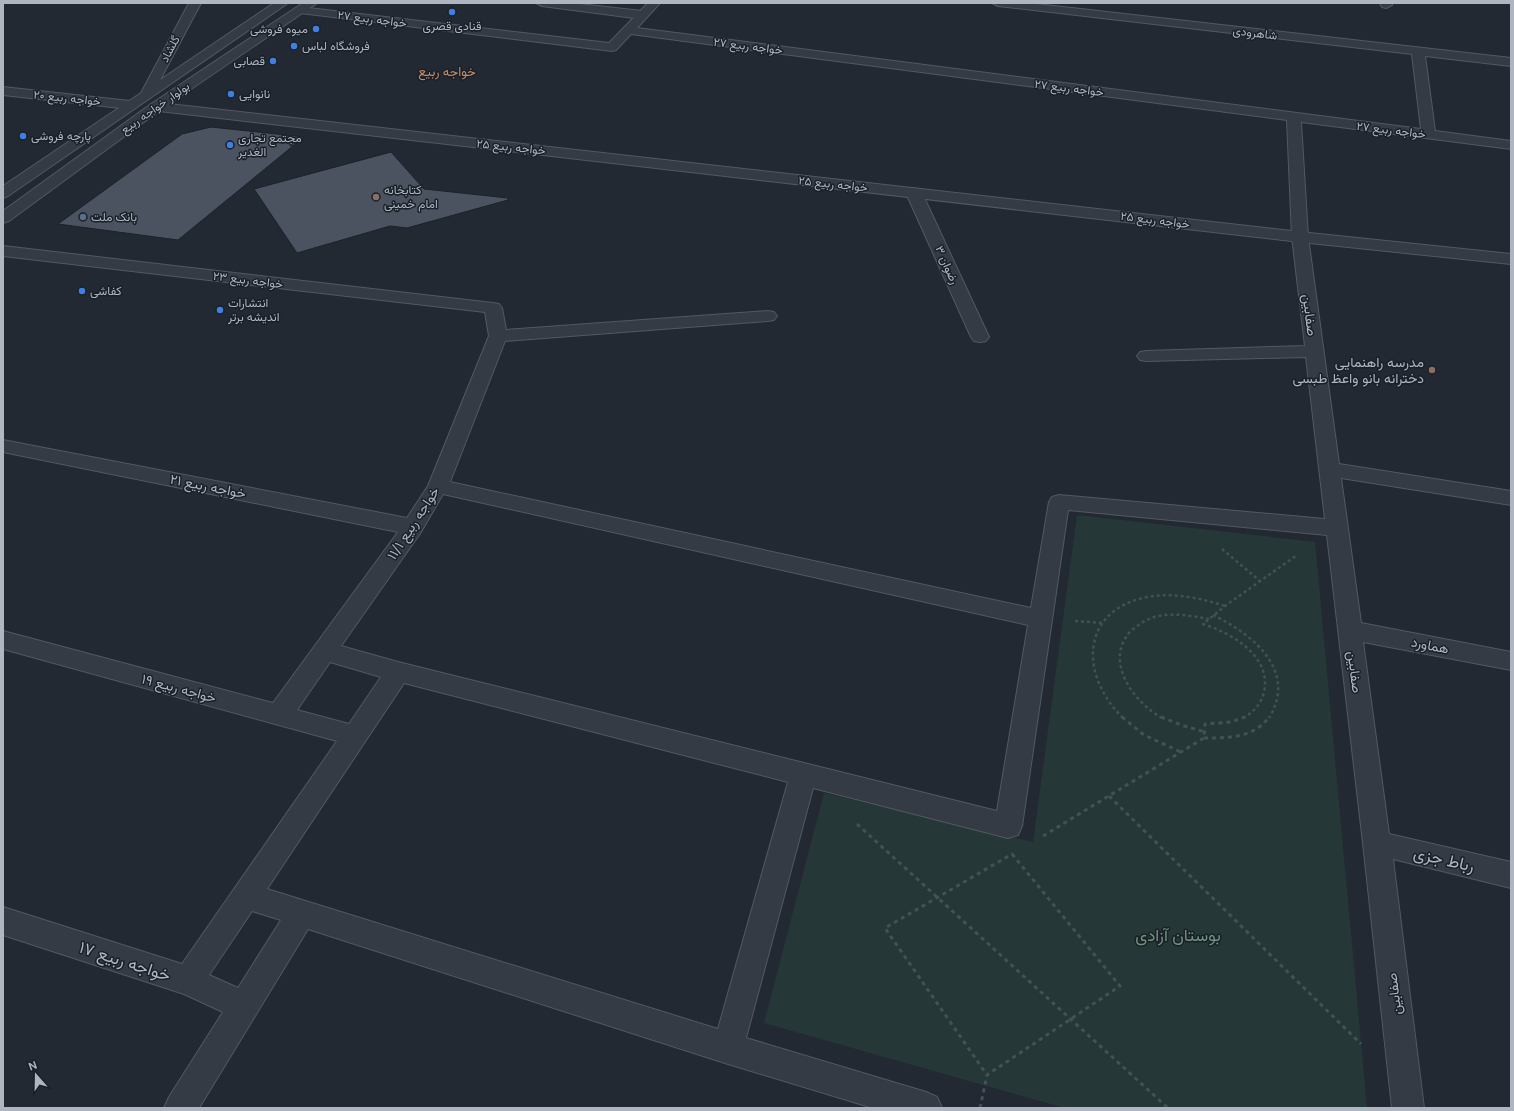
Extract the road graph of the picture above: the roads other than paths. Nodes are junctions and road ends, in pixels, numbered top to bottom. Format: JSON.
{"nodes":[{"id":1,"x":194,"y":3,"type":"edge"},
{"id":2,"x":282,"y":3,"type":"edge"},
{"id":3,"x":542,"y":3,"type":"edge"},
{"id":4,"x":654,"y":3,"type":"edge"},
{"id":5,"x":998,"y":3,"type":"edge"},
{"id":6,"x":305,"y":7,"type":"edge"},
{"id":7,"x":642,"y":15,"type":"junction"},
{"id":8,"x":628,"y":30,"type":"junction"},
{"id":9,"x":1418,"y":52,"type":"junction"},
{"id":10,"x":1511,"y":62,"type":"edge"},
{"id":11,"x":3,"y":91,"type":"edge"},
{"id":12,"x":146,"y":94,"type":"junction"},
{"id":13,"x":130,"y":105,"type":"junction"},
{"id":14,"x":156,"y":107,"type":"junction"},
{"id":15,"x":1294,"y":117,"type":"junction"},
{"id":16,"x":1429,"y":135,"type":"junction"},
{"id":17,"x":1511,"y":145,"type":"edge"},
{"id":18,"x":3,"y":193,"type":"edge"},
{"id":19,"x":914,"y":193,"type":"junction"},
{"id":20,"x":3,"y":218,"type":"edge"},
{"id":21,"x":1300,"y":237,"type":"junction"},
{"id":22,"x":3,"y":251,"type":"edge"},
{"id":23,"x":1511,"y":259,"type":"edge"},
{"id":24,"x":768,"y":316,"type":"dead end"},
{"id":25,"x":498,"y":336,"type":"junction"},
{"id":26,"x":980,"y":336,"type":"dead end"},
{"id":27,"x":1314,"y":351,"type":"junction"},
{"id":28,"x":1146,"y":356,"type":"dead end"},
{"id":29,"x":3,"y":446,"type":"edge"},
{"id":30,"x":1328,"y":469,"type":"junction"},
{"id":31,"x":438,"y":486,"type":"junction"},
{"id":32,"x":1511,"y":498,"type":"edge"},
{"id":33,"x":413,"y":527,"type":"junction"},
{"id":34,"x":1336,"y":528,"type":"junction"},
{"id":35,"x":1041,"y":619,"type":"junction"},
{"id":36,"x":1350,"y":630,"type":"junction"},
{"id":37,"x":3,"y":640,"type":"edge"},
{"id":38,"x":325,"y":651,"type":"junction"},
{"id":39,"x":1511,"y":661,"type":"edge"},
{"id":40,"x":398,"y":672,"type":"junction"},
{"id":41,"x":279,"y":715,"type":"junction"},
{"id":42,"x":356,"y":736,"type":"junction"},
{"id":43,"x":803,"y":775,"type":"junction"},
{"id":44,"x":1377,"y":843,"type":"junction"},
{"id":45,"x":1511,"y":875,"type":"edge"},
{"id":46,"x":245,"y":895,"type":"junction"},
{"id":47,"x":302,"y":913,"type":"junction"},
{"id":48,"x":3,"y":921,"type":"edge"},
{"id":49,"x":188,"y":981,"type":"junction"},
{"id":50,"x":244,"y":1006,"type":"junction"},
{"id":51,"x":728,"y":1048,"type":"junction"},
{"id":52,"x":180,"y":1108,"type":"edge"},
{"id":53,"x":926,"y":1108,"type":"edge"},
{"id":54,"x":1408,"y":1108,"type":"edge"}],
"edges":[{"from":1,"to":12,"type":"street","name":"گلشاد"},
{"from":2,"to":12,"type":"street","name":"بولوار خواجه ربیع"},
{"from":3,"to":7,"type":"street"},
{"from":4,"to":7,"type":"street"},
{"from":5,"to":9,"type":"street","name":"شاهرودی"},
{"from":6,"to":8,"type":"street","name":"خواجه ربیع ۲۷"},
{"from":6,"to":14,"type":"street","name":"بولوار خواجه ربیع"},
{"from":7,"to":8,"type":"street"},
{"from":8,"to":15,"type":"street","name":"خواجه ربیع ۲۷"},
{"from":9,"to":10,"type":"street","name":"شاهرودی"},
{"from":9,"to":16,"type":"street"},
{"from":11,"to":13,"type":"street","name":"خواجه ربیع ۲۰"},
{"from":12,"to":13,"type":"street","name":"بولوار خواجه ربیع"},
{"from":13,"to":18,"type":"street","name":"بولوار خواجه ربیع"},
{"from":14,"to":19,"type":"street","name":"خواجه ربیع ۲۵"},
{"from":14,"to":20,"type":"street","name":"بولوار خواجه ربیع"},
{"from":15,"to":16,"type":"street","name":"خواجه ربیع ۲۷"},
{"from":15,"to":21,"type":"street","name":"صفابین"},
{"from":16,"to":17,"type":"street","name":"خواجه ربیع ۲۷"},
{"from":19,"to":21,"type":"street","name":"خواجه ربیع ۲۵"},
{"from":19,"to":26,"type":"street","name":"رضوان ۳"},
{"from":21,"to":23,"type":"street","name":"خواجه ربیع ۲۵"},
{"from":21,"to":27,"type":"street","name":"صفابین"},
{"from":22,"to":25,"type":"street","name":"خواجه ربیع ۲۳"},
{"from":24,"to":25,"type":"street"},
{"from":25,"to":31,"type":"street","name":"خواجه ربیع ۱۱/۱"},
{"from":27,"to":28,"type":"street"},
{"from":27,"to":30,"type":"street","name":"صفابین"},
{"from":29,"to":33,"type":"street","name":"خواجه ربیع ۲۱"},
{"from":30,"to":32,"type":"street"},
{"from":30,"to":34,"type":"street","name":"صفابین"},
{"from":31,"to":33,"type":"street","name":"خواجه ربیع ۱۱/۱"},
{"from":31,"to":35,"type":"street"},
{"from":33,"to":38,"type":"street","name":"خواجه ربیع ۱۱/۱"},
{"from":34,"to":35,"type":"street"},
{"from":34,"to":36,"type":"street","name":"صفابین"},
{"from":35,"to":43,"type":"street"},
{"from":36,"to":39,"type":"street","name":"هماورد"},
{"from":36,"to":44,"type":"street","name":"صفابین"},
{"from":37,"to":41,"type":"street","name":"خواجه ربیع ۱۹"},
{"from":38,"to":40,"type":"street"},
{"from":38,"to":41,"type":"street","name":"خواجه ربیع ۱۱/۱"},
{"from":40,"to":42,"type":"street"},
{"from":40,"to":43,"type":"street"},
{"from":41,"to":42,"type":"street","name":"خواجه ربیع ۱۹"},
{"from":42,"to":46,"type":"street"},
{"from":43,"to":51,"type":"street"},
{"from":44,"to":45,"type":"street","name":"رباط جزی"},
{"from":44,"to":54,"type":"street","name":"صفابین"},
{"from":46,"to":47,"type":"street"},
{"from":46,"to":49,"type":"street"},
{"from":47,"to":50,"type":"street"},
{"from":47,"to":51,"type":"street"},
{"from":48,"to":49,"type":"street","name":"خواجه ربیع ۱۷"},
{"from":49,"to":50,"type":"street","name":"خواجه ربیع ۱۷"},
{"from":50,"to":52,"type":"street"},
{"from":51,"to":53,"type":"street"}]}
